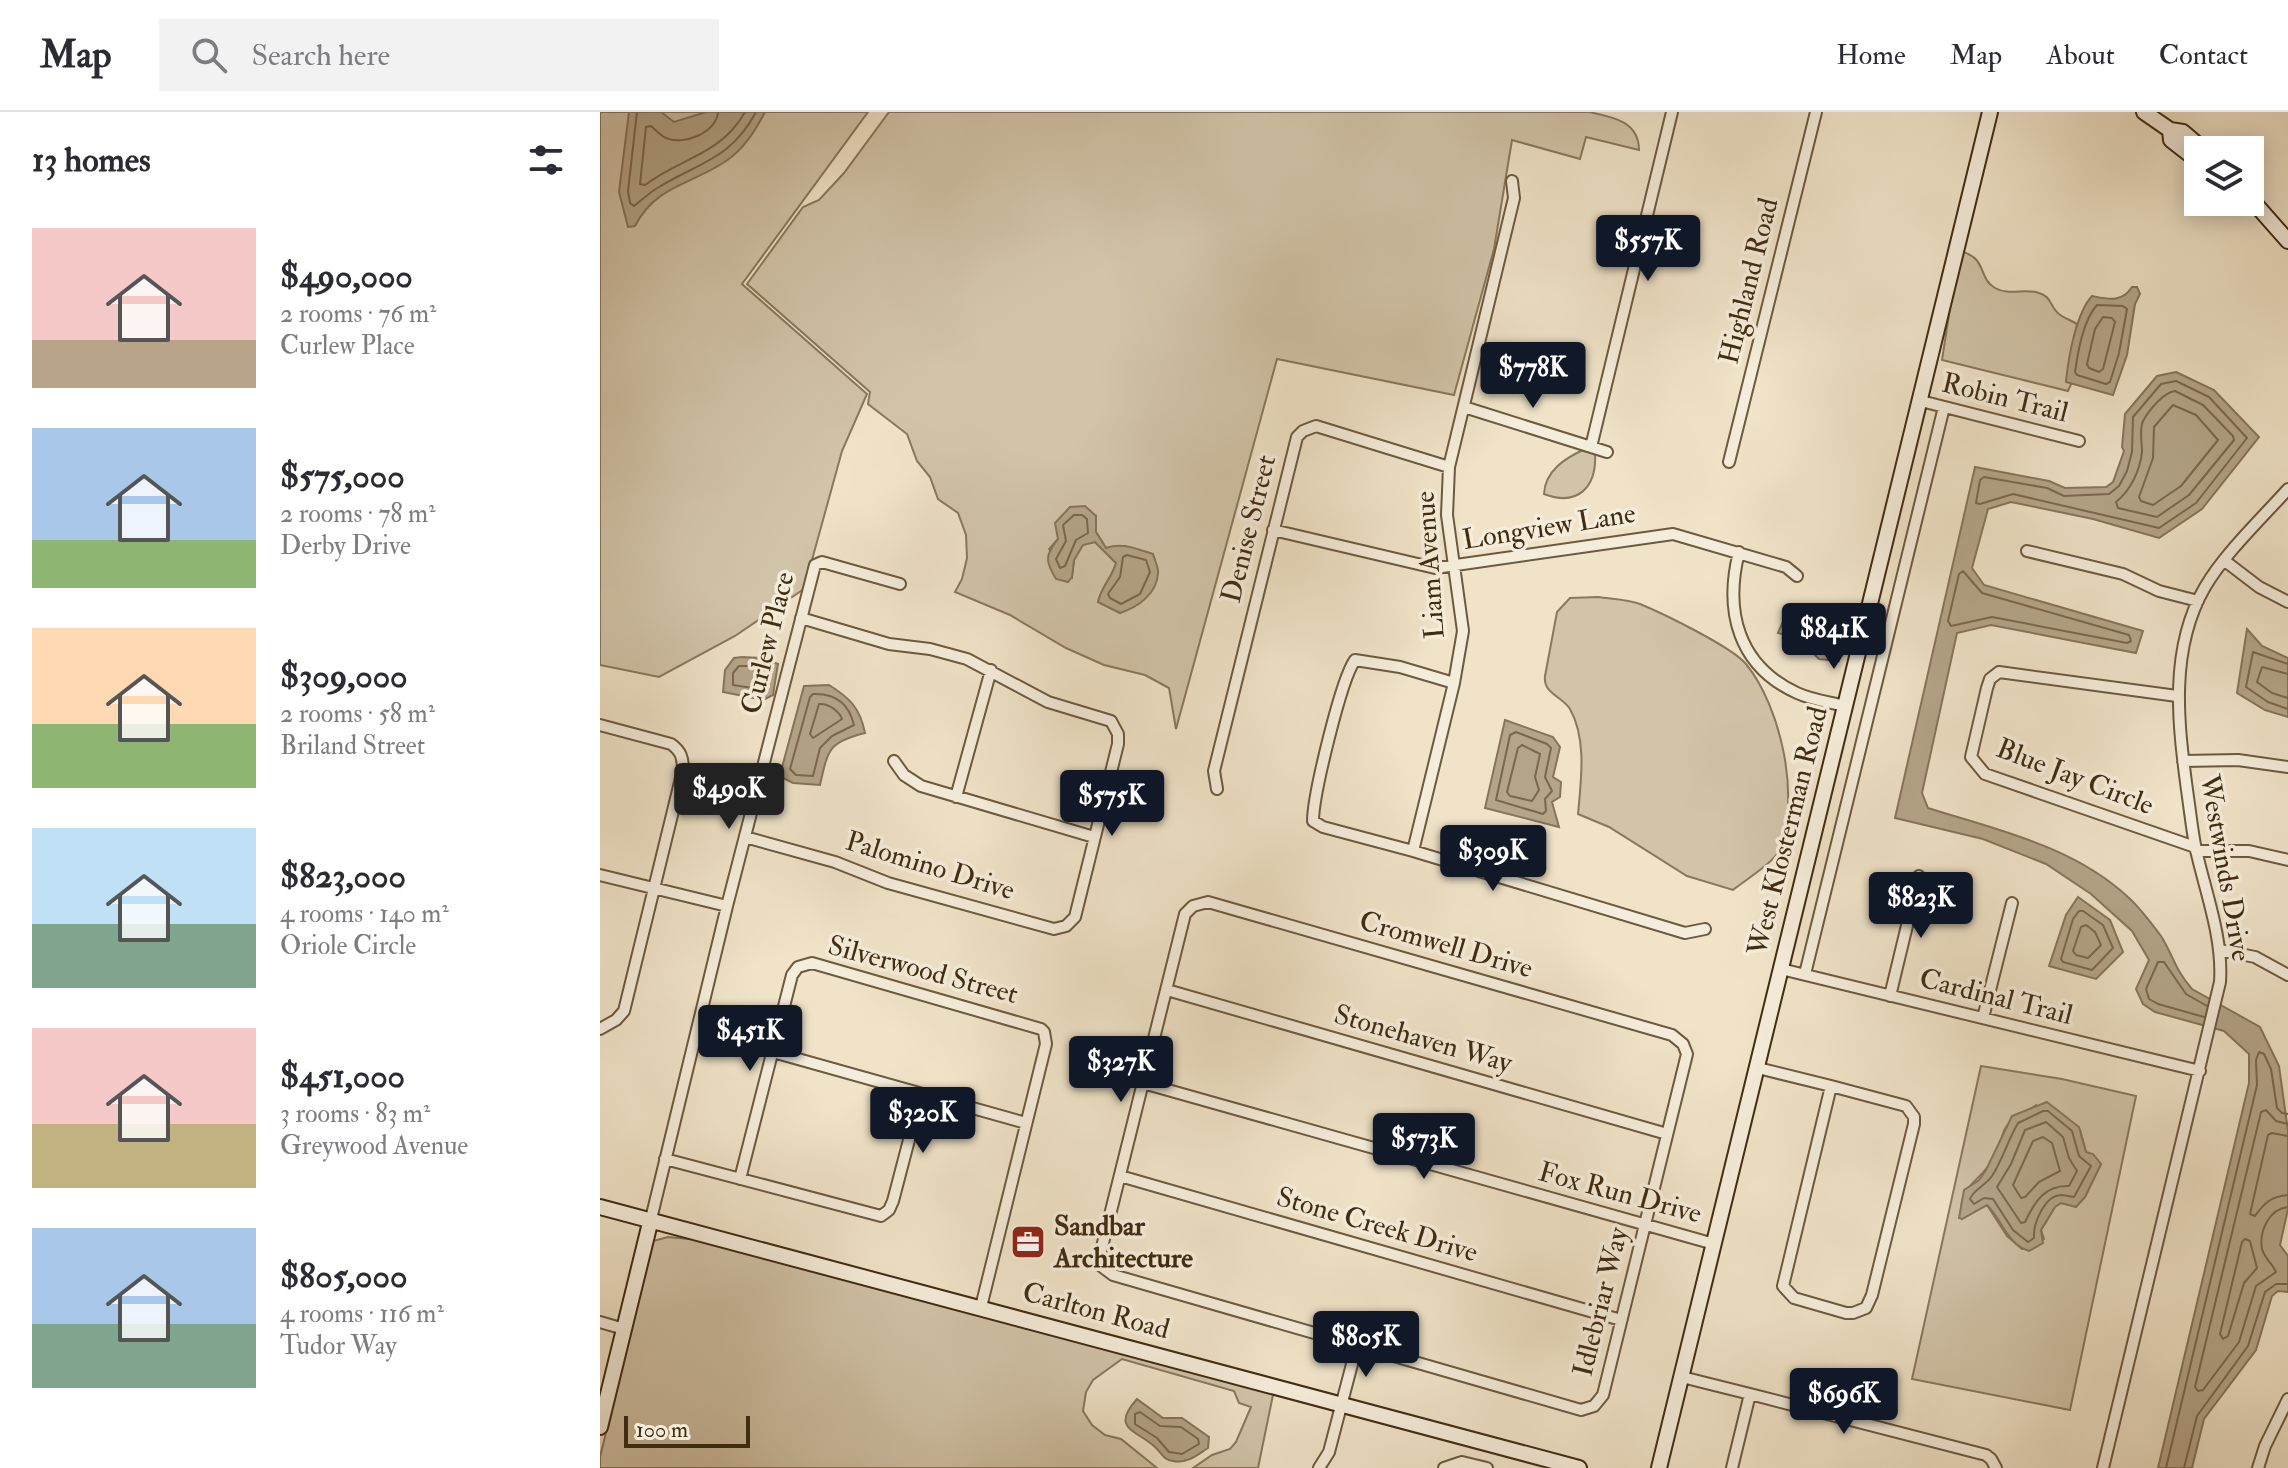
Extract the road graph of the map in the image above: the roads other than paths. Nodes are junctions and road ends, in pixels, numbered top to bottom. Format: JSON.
{"nodes":[{"id":1,"x":1672,"y":112,"type":"edge"},
{"id":2,"x":1816,"y":112,"type":"edge"},
{"id":3,"x":1990,"y":112,"type":"edge"},
{"id":4,"x":2144,"y":112,"type":"edge"},
{"id":5,"x":2170,"y":130,"type":"junction"},
{"id":6,"x":2188,"y":136,"type":"edge"},
{"id":7,"x":2184,"y":150,"type":"edge"},
{"id":8,"x":1512,"y":181,"type":"dead end"},
{"id":9,"x":2264,"y":214,"type":"edge"},
{"id":10,"x":2288,"y":241,"type":"edge"},
{"id":11,"x":1921,"y":401,"type":"junction"},
{"id":12,"x":1464,"y":407,"type":"junction"},
{"id":13,"x":1944,"y":407,"type":"junction"},
{"id":14,"x":2079,"y":441,"type":"dead end"},
{"id":15,"x":1591,"y":447,"type":"junction"},
{"id":16,"x":1607,"y":452,"type":"dead end"},
{"id":17,"x":1729,"y":462,"type":"dead end"},
{"id":18,"x":1449,"y":467,"type":"junction"},
{"id":19,"x":2288,"y":489,"type":"edge"},
{"id":20,"x":1273,"y":530,"type":"junction"},
{"id":21,"x":2027,"y":551,"type":"dead end"},
{"id":22,"x":1739,"y":552,"type":"junction"},
{"id":23,"x":2225,"y":561,"type":"junction"},
{"id":24,"x":1455,"y":566,"type":"junction"},
{"id":25,"x":1797,"y":576,"type":"dead end"},
{"id":26,"x":900,"y":584,"type":"dead end"},
{"id":27,"x":2198,"y":601,"type":"junction"},
{"id":28,"x":2288,"y":602,"type":"edge"},
{"id":29,"x":801,"y":618,"type":"junction"},
{"id":30,"x":991,"y":670,"type":"junction"},
{"id":31,"x":1454,"y":683,"type":"junction"},
{"id":32,"x":2177,"y":696,"type":"junction"},
{"id":33,"x":1845,"y":706,"type":"junction"},
{"id":34,"x":600,"y":725,"type":"edge"},
{"id":35,"x":894,"y":761,"type":"dead end"},
{"id":36,"x":2183,"y":761,"type":"junction"},
{"id":37,"x":2288,"y":767,"type":"edge"},
{"id":38,"x":1217,"y":789,"type":"dead end"},
{"id":39,"x":956,"y":797,"type":"junction"},
{"id":40,"x":745,"y":837,"type":"junction"},
{"id":41,"x":1094,"y":837,"type":"junction"},
{"id":42,"x":2196,"y":849,"type":"junction"},
{"id":43,"x":1413,"y":851,"type":"junction"},
{"id":44,"x":2288,"y":860,"type":"edge"},
{"id":45,"x":600,"y":875,"type":"edge"},
{"id":46,"x":1919,"y":876,"type":"dead end"},
{"id":47,"x":654,"y":887,"type":"junction"},
{"id":48,"x":2012,"y":903,"type":"dead end"},
{"id":49,"x":727,"y":906,"type":"junction"},
{"id":50,"x":1705,"y":929,"type":"dead end"},
{"id":51,"x":2220,"y":950,"type":"junction"},
{"id":52,"x":1781,"y":969,"type":"junction"},
{"id":53,"x":1805,"y":974,"type":"junction"},
{"id":54,"x":2288,"y":975,"type":"edge"},
{"id":55,"x":1167,"y":990,"type":"junction"},
{"id":56,"x":1890,"y":996,"type":"junction"},
{"id":57,"x":1983,"y":1018,"type":"junction"},
{"id":58,"x":600,"y":1029,"type":"edge"},
{"id":59,"x":773,"y":1052,"type":"junction"},
{"id":60,"x":1687,"y":1054,"type":"joint"},
{"id":61,"x":1758,"y":1068,"type":"junction"},
{"id":62,"x":2200,"y":1071,"type":"junction"},
{"id":63,"x":1143,"y":1083,"type":"junction"},
{"id":64,"x":1831,"y":1086,"type":"junction"},
{"id":65,"x":921,"y":1094,"type":"junction"},
{"id":66,"x":1026,"y":1123,"type":"junction"},
{"id":67,"x":1667,"y":1134,"type":"junction"},
{"id":68,"x":665,"y":1159,"type":"junction"},
{"id":69,"x":1120,"y":1176,"type":"junction"},
{"id":70,"x":740,"y":1179,"type":"junction"},
{"id":71,"x":600,"y":1207,"type":"edge"},
{"id":72,"x":651,"y":1219,"type":"junction"},
{"id":73,"x":1645,"y":1227,"type":"junction"},
{"id":74,"x":1714,"y":1244,"type":"junction"},
{"id":75,"x":981,"y":1307,"type":"junction"},
{"id":76,"x":1621,"y":1320,"type":"junction"},
{"id":77,"x":600,"y":1322,"type":"edge"},
{"id":78,"x":624,"y":1329,"type":"junction"},
{"id":79,"x":1357,"y":1345,"type":"junction"},
{"id":80,"x":1682,"y":1377,"type":"junction"},
{"id":81,"x":1750,"y":1394,"type":"junction"},
{"id":82,"x":2288,"y":1399,"type":"edge"},
{"id":83,"x":1341,"y":1404,"type":"junction"},
{"id":84,"x":600,"y":1427,"type":"edge"},
{"id":85,"x":1319,"y":1468,"type":"edge"},
{"id":86,"x":1444,"y":1468,"type":"edge"},
{"id":87,"x":1487,"y":1468,"type":"edge"},
{"id":88,"x":1579,"y":1468,"type":"edge"},
{"id":89,"x":1659,"y":1468,"type":"edge"},
{"id":90,"x":1732,"y":1468,"type":"edge"},
{"id":91,"x":1996,"y":1468,"type":"edge"},
{"id":92,"x":2103,"y":1468,"type":"edge"},
{"id":93,"x":2258,"y":1468,"type":"edge"}],
"edges":[{"from":1,"to":15,"type":"street"},
{"from":2,"to":17,"type":"street","name":"Highland Road"},
{"from":3,"to":11,"type":"street","name":"West Klosterman Road"},
{"from":4,"to":5,"type":"street"},
{"from":5,"to":6,"type":"street"},
{"from":5,"to":7,"type":"street"},
{"from":8,"to":12,"type":"street","name":"Liam Avenue"},
{"from":9,"to":10,"type":"street"},
{"from":11,"to":13,"type":"street","name":"Robin Trail"},
{"from":11,"to":33,"type":"street","name":"West Klosterman Road"},
{"from":12,"to":15,"type":"street"},
{"from":12,"to":18,"type":"street","name":"Liam Avenue"},
{"from":13,"to":14,"type":"street","name":"Robin Trail"},
{"from":13,"to":53,"type":"street"},
{"from":15,"to":16,"type":"street"},
{"from":18,"to":20,"type":"street","name":"Denise Street"},
{"from":18,"to":24,"type":"street","name":"Liam Avenue"},
{"from":19,"to":23,"type":"street","name":"Westwinds Drive"},
{"from":20,"to":24,"type":"street","name":"Longview Lane"},
{"from":20,"to":38,"type":"street","name":"Denise Street"},
{"from":21,"to":27,"type":"street"},
{"from":22,"to":24,"type":"street","name":"Longview Lane"},
{"from":22,"to":25,"type":"street","name":"Longview Lane"},
{"from":22,"to":33,"type":"street"},
{"from":23,"to":27,"type":"street","name":"Westwinds Drive"},
{"from":23,"to":28,"type":"street"},
{"from":24,"to":31,"type":"street","name":"Liam Avenue"},
{"from":26,"to":29,"type":"street","name":"Curlew Place"},
{"from":27,"to":32,"type":"street","name":"Westwinds Drive"},
{"from":29,"to":30,"type":"street"},
{"from":29,"to":40,"type":"street","name":"Curlew Place"},
{"from":30,"to":39,"type":"street"},
{"from":30,"to":41,"type":"street"},
{"from":31,"to":43,"type":"street","name":"Liam Avenue"},
{"from":31,"to":43,"type":"street"},
{"from":32,"to":36,"type":"street","name":"Westwinds Drive"},
{"from":32,"to":42,"type":"street","name":"Blue Jay Circle"},
{"from":33,"to":52,"type":"street","name":"West Klosterman Road"},
{"from":34,"to":47,"type":"street"},
{"from":35,"to":39,"type":"street"},
{"from":36,"to":37,"type":"street"},
{"from":36,"to":42,"type":"street","name":"Westwinds Drive"},
{"from":39,"to":41,"type":"street"},
{"from":40,"to":41,"type":"street","name":"Palomino Drive"},
{"from":40,"to":49,"type":"street","name":"Curlew Place"},
{"from":42,"to":44,"type":"street"},
{"from":42,"to":51,"type":"street","name":"Westwinds Drive"},
{"from":43,"to":50,"type":"street"},
{"from":45,"to":47,"type":"street"},
{"from":46,"to":56,"type":"street"},
{"from":47,"to":49,"type":"street"},
{"from":47,"to":58,"type":"street"},
{"from":48,"to":57,"type":"street"},
{"from":49,"to":68,"type":"street","name":"Curlew Place"},
{"from":51,"to":54,"type":"street"},
{"from":51,"to":62,"type":"street","name":"Westwinds Drive"},
{"from":52,"to":53,"type":"street","name":"Cardinal Trail"},
{"from":52,"to":61,"type":"street","name":"West Klosterman Road"},
{"from":53,"to":56,"type":"street","name":"Cardinal Trail"},
{"from":55,"to":60,"type":"street","name":"Cromwell Drive"},
{"from":55,"to":63,"type":"street"},
{"from":55,"to":67,"type":"street","name":"Stonehaven Way"},
{"from":56,"to":57,"type":"street","name":"Cardinal Trail"},
{"from":57,"to":62,"type":"street","name":"Cardinal Trail"},
{"from":59,"to":65,"type":"street"},
{"from":59,"to":66,"type":"street","name":"Silverwood Street"},
{"from":59,"to":70,"type":"street"},
{"from":60,"to":67,"type":"street","name":"Idlebriar Way"},
{"from":61,"to":64,"type":"street"},
{"from":61,"to":74,"type":"street","name":"West Klosterman Road"},
{"from":62,"to":92,"type":"street","name":"Westwinds Drive"},
{"from":63,"to":69,"type":"street"},
{"from":63,"to":73,"type":"street","name":"Fox Run Drive"},
{"from":64,"to":64,"type":"street"},
{"from":65,"to":66,"type":"street"},
{"from":65,"to":70,"type":"street"},
{"from":66,"to":75,"type":"street"},
{"from":67,"to":73,"type":"street","name":"Idlebriar Way"},
{"from":68,"to":70,"type":"street"},
{"from":68,"to":72,"type":"street","name":"Curlew Place"},
{"from":69,"to":76,"type":"street","name":"Stone Creek Drive"},
{"from":69,"to":79,"type":"street"},
{"from":71,"to":72,"type":"street","name":"Carlton Road"},
{"from":72,"to":75,"type":"street","name":"Carlton Road"},
{"from":72,"to":78,"type":"street","name":"Curlew Place"},
{"from":73,"to":74,"type":"street","name":"Fox Run Drive"},
{"from":73,"to":76,"type":"street","name":"Idlebriar Way"},
{"from":74,"to":80,"type":"street","name":"West Klosterman Road"},
{"from":75,"to":83,"type":"street","name":"Carlton Road"},
{"from":76,"to":79,"type":"street","name":"Idlebriar Way"},
{"from":77,"to":78,"type":"street"},
{"from":78,"to":84,"type":"street","name":"Curlew Place"},
{"from":79,"to":83,"type":"street"},
{"from":80,"to":81,"type":"street"},
{"from":80,"to":89,"type":"street","name":"West Klosterman Road"},
{"from":81,"to":90,"type":"street"},
{"from":81,"to":91,"type":"street"},
{"from":82,"to":93,"type":"street"},
{"from":83,"to":85,"type":"street"},
{"from":83,"to":88,"type":"street","name":"Carlton Road"},
{"from":86,"to":87,"type":"street"}]}
